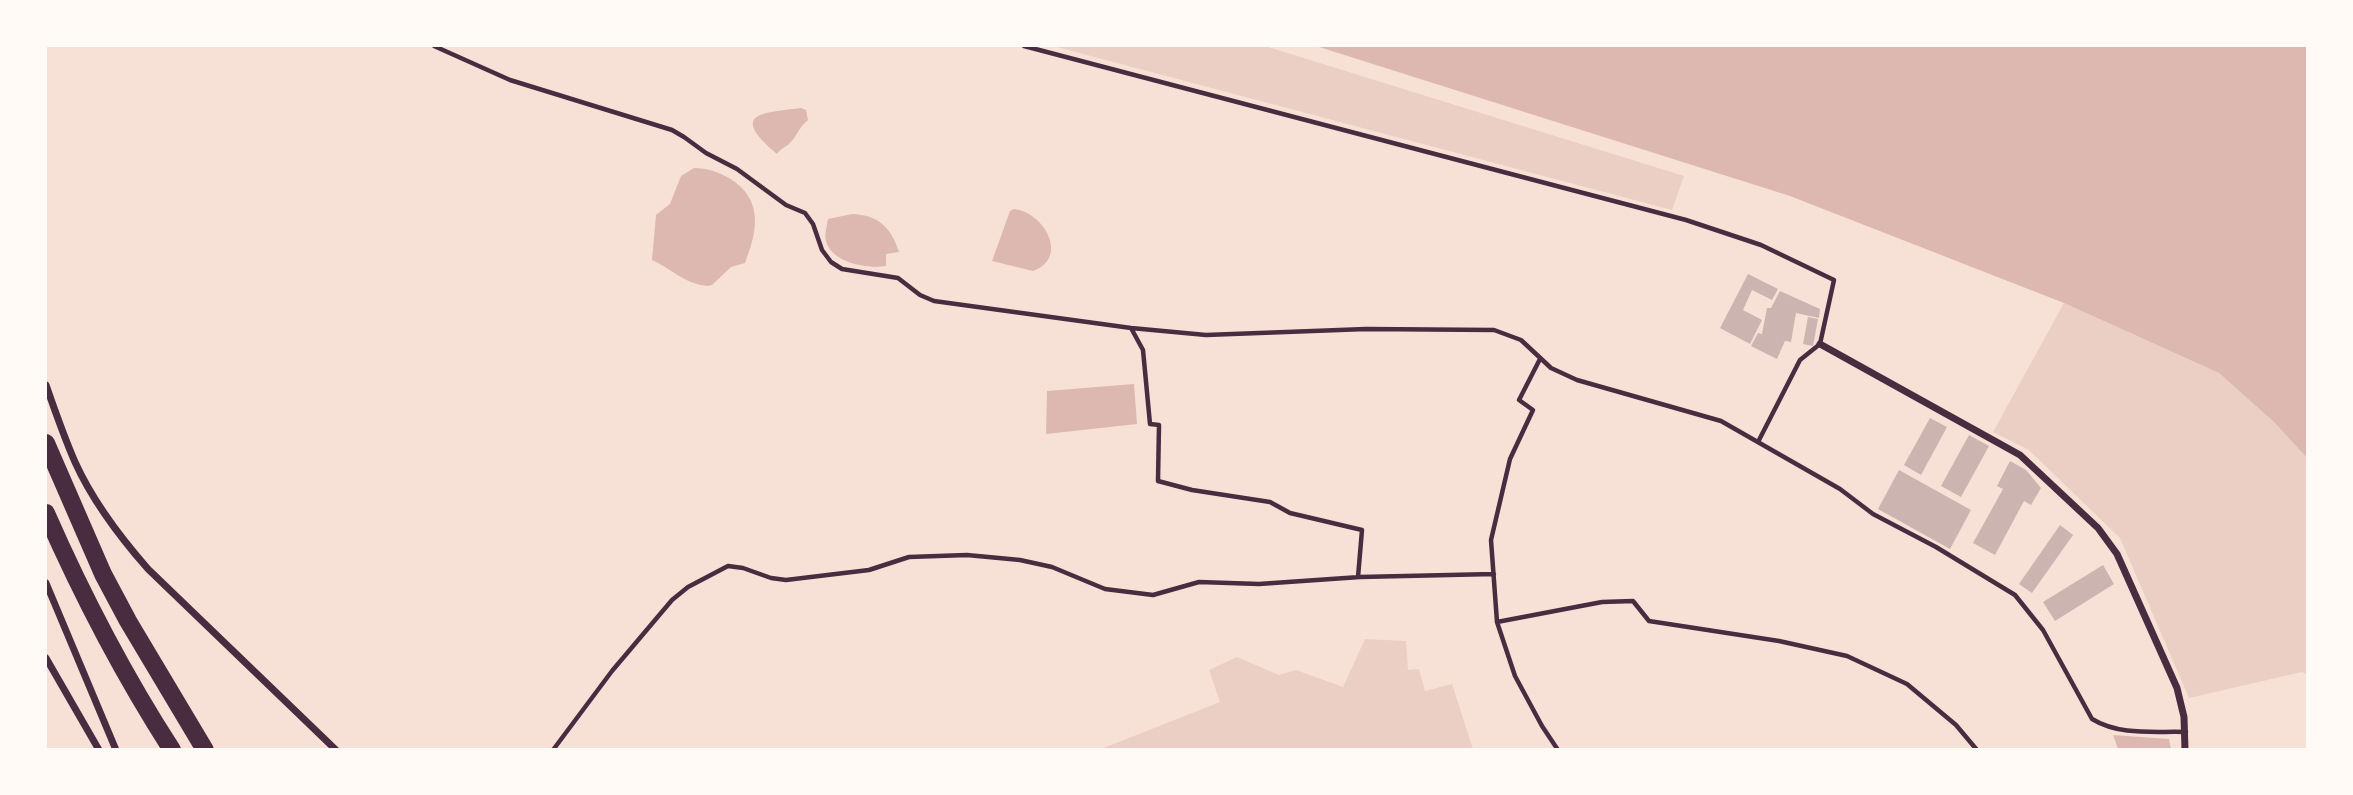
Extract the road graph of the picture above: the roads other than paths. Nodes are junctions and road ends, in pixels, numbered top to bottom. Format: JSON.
{"nodes":[{"id":1,"x":434,"y":46,"type":"edge"},
{"id":2,"x":1024,"y":46,"type":"edge"},
{"id":3,"x":1131,"y":328,"type":"junction"},
{"id":4,"x":1820,"y":344,"type":"junction"},
{"id":5,"x":1540,"y":359,"type":"junction"},
{"id":6,"x":46,"y":385,"type":"edge"},
{"id":7,"x":46,"y":443,"type":"edge"},
{"id":8,"x":1758,"y":443,"type":"junction"},
{"id":9,"x":46,"y":513,"type":"edge"},
{"id":10,"x":1494,"y":575,"type":"junction"},
{"id":11,"x":1358,"y":577,"type":"junction"},
{"id":12,"x":46,"y":583,"type":"edge"},
{"id":13,"x":1497,"y":622,"type":"junction"},
{"id":14,"x":46,"y":657,"type":"edge"},
{"id":15,"x":2186,"y":732,"type":"junction"},
{"id":16,"x":99,"y":750,"type":"edge"},
{"id":17,"x":116,"y":750,"type":"edge"},
{"id":18,"x":172,"y":750,"type":"edge"},
{"id":19,"x":205,"y":750,"type":"edge"},
{"id":20,"x":336,"y":750,"type":"edge"},
{"id":21,"x":553,"y":750,"type":"edge"},
{"id":22,"x":1558,"y":750,"type":"edge"},
{"id":23,"x":1977,"y":750,"type":"edge"},
{"id":24,"x":2185,"y":750,"type":"edge"}],
"edges":[{"from":1,"to":3,"type":"lane"},
{"from":2,"to":4,"type":"lane"},
{"from":3,"to":5,"type":"lane"},
{"from":3,"to":11,"type":"lane"},
{"from":4,"to":8,"type":"lane"},
{"from":4,"to":15,"type":"street"},
{"from":5,"to":8,"type":"lane"},
{"from":5,"to":10,"type":"lane"},
{"from":6,"to":20,"type":"street"},
{"from":7,"to":19,"type":"highway"},
{"from":8,"to":15,"type":"lane"},
{"from":9,"to":18,"type":"highway"},
{"from":10,"to":11,"type":"lane"},
{"from":10,"to":13,"type":"lane"},
{"from":11,"to":21,"type":"lane"},
{"from":12,"to":17,"type":"street"},
{"from":13,"to":22,"type":"lane"},
{"from":13,"to":23,"type":"lane"},
{"from":14,"to":16,"type":"street"},
{"from":15,"to":24,"type":"street"}]}
